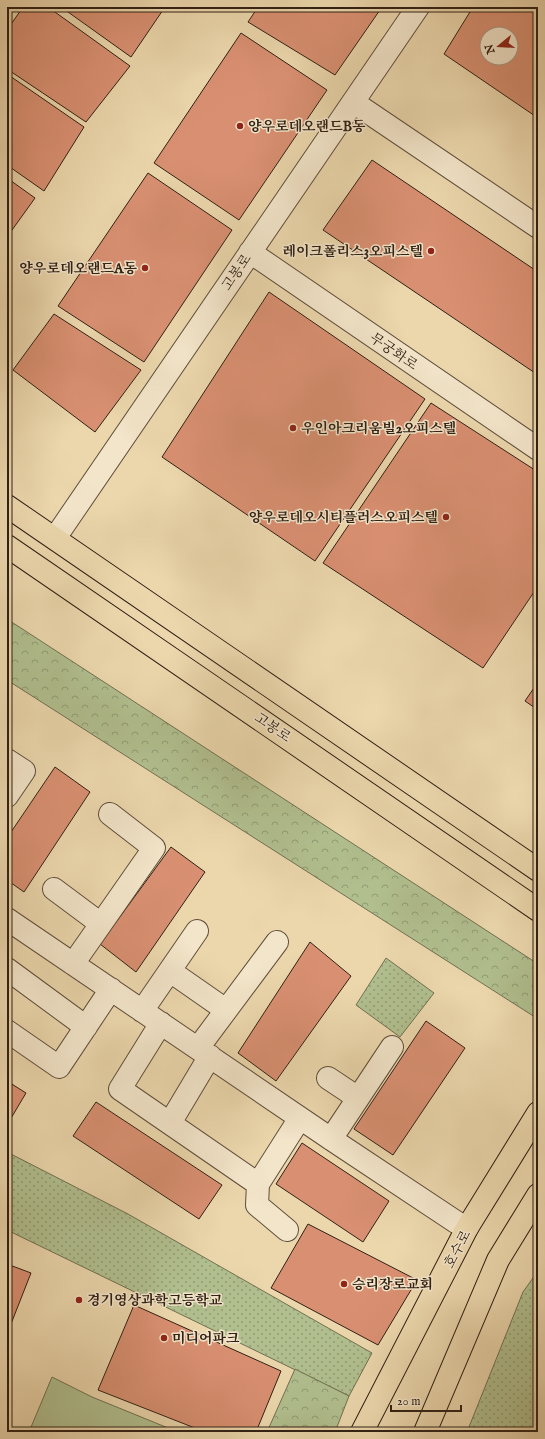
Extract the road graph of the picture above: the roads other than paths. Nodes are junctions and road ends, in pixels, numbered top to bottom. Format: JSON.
{"nodes":[{"id":1,"x":418,"y":7,"type":"edge"},
{"id":2,"x":353,"y":102,"type":"junction"},
{"id":3,"x":538,"y":227,"type":"edge"},
{"id":4,"x":250,"y":252,"type":"junction"},
{"id":5,"x":538,"y":449,"type":"edge"},
{"id":6,"x":7,"y":506,"type":"edge"},
{"id":7,"x":55,"y":538,"type":"junction"},
{"id":8,"x":7,"y":546,"type":"edge"},
{"id":9,"x":7,"y":760,"type":"edge"},
{"id":10,"x":7,"y":796,"type":"edge"},
{"id":11,"x":110,"y":814,"type":"dead end"},
{"id":12,"x":538,"y":870,"type":"edge"},
{"id":13,"x":54,"y":889,"type":"dead end"},
{"id":14,"x":538,"y":910,"type":"edge"},
{"id":15,"x":7,"y":919,"type":"edge"},
{"id":16,"x":101,"y":924,"type":"junction"},
{"id":17,"x":197,"y":931,"type":"dead end"},
{"id":18,"x":277,"y":942,"type":"dead end"},
{"id":19,"x":73,"y":964,"type":"junction"},
{"id":20,"x":7,"y":969,"type":"edge"},
{"id":21,"x":170,"y":971,"type":"junction"},
{"id":22,"x":111,"y":989,"type":"junction"},
{"id":23,"x":226,"y":1010,"type":"junction"},
{"id":24,"x":142,"y":1011,"type":"junction"},
{"id":25,"x":161,"y":1023,"type":"junction"},
{"id":26,"x":86,"y":1027,"type":"junction"},
{"id":27,"x":7,"y":1031,"type":"edge"},
{"id":28,"x":392,"y":1047,"type":"dead end"},
{"id":29,"x":204,"y":1052,"type":"junction"},
{"id":30,"x":328,"y":1078,"type":"dead end"},
{"id":31,"x":358,"y":1098,"type":"junction"},
{"id":32,"x":538,"y":1113,"type":"edge"},
{"id":33,"x":300,"y":1118,"type":"junction"},
{"id":34,"x":170,"y":1123,"type":"junction"},
{"id":35,"x":331,"y":1139,"type":"junction"},
{"id":36,"x":258,"y":1184,"type":"junction"},
{"id":37,"x":538,"y":1195,"type":"edge"},
{"id":38,"x":468,"y":1228,"type":"junction"},
{"id":39,"x":288,"y":1230,"type":"dead end"},
{"id":40,"x":362,"y":1432,"type":"edge"},
{"id":41,"x":425,"y":1432,"type":"edge"}],
"edges":[{"from":1,"to":2,"type":"street","name":"고봉로"},
{"from":2,"to":3,"type":"street"},
{"from":2,"to":4,"type":"street","name":"고봉로"},
{"from":4,"to":5,"type":"street","name":"무궁화로"},
{"from":4,"to":7,"type":"street","name":"고봉로"},
{"from":6,"to":7,"type":"main road"},
{"from":7,"to":12,"type":"main road"},
{"from":8,"to":14,"type":"main road","name":"고봉로"},
{"from":9,"to":10,"type":"street"},
{"from":11,"to":16,"type":"street"},
{"from":13,"to":16,"type":"street"},
{"from":15,"to":19,"type":"street"},
{"from":16,"to":19,"type":"street"},
{"from":17,"to":21,"type":"street"},
{"from":18,"to":23,"type":"street"},
{"from":19,"to":22,"type":"street"},
{"from":20,"to":26,"type":"street"},
{"from":21,"to":23,"type":"street"},
{"from":21,"to":24,"type":"street"},
{"from":22,"to":24,"type":"street"},
{"from":22,"to":26,"type":"street"},
{"from":23,"to":29,"type":"street"},
{"from":24,"to":25,"type":"street"},
{"from":25,"to":29,"type":"street"},
{"from":25,"to":34,"type":"street"},
{"from":26,"to":27,"type":"street"},
{"from":28,"to":31,"type":"street"},
{"from":29,"to":33,"type":"street"},
{"from":29,"to":34,"type":"street"},
{"from":30,"to":31,"type":"street"},
{"from":31,"to":35,"type":"street"},
{"from":32,"to":38,"type":"main road","name":"호수로"},
{"from":33,"to":35,"type":"street"},
{"from":33,"to":36,"type":"street"},
{"from":34,"to":36,"type":"street"},
{"from":35,"to":38,"type":"street"},
{"from":36,"to":39,"type":"street"},
{"from":37,"to":41,"type":"main road"},
{"from":38,"to":40,"type":"main road","name":"호수로"}]}
